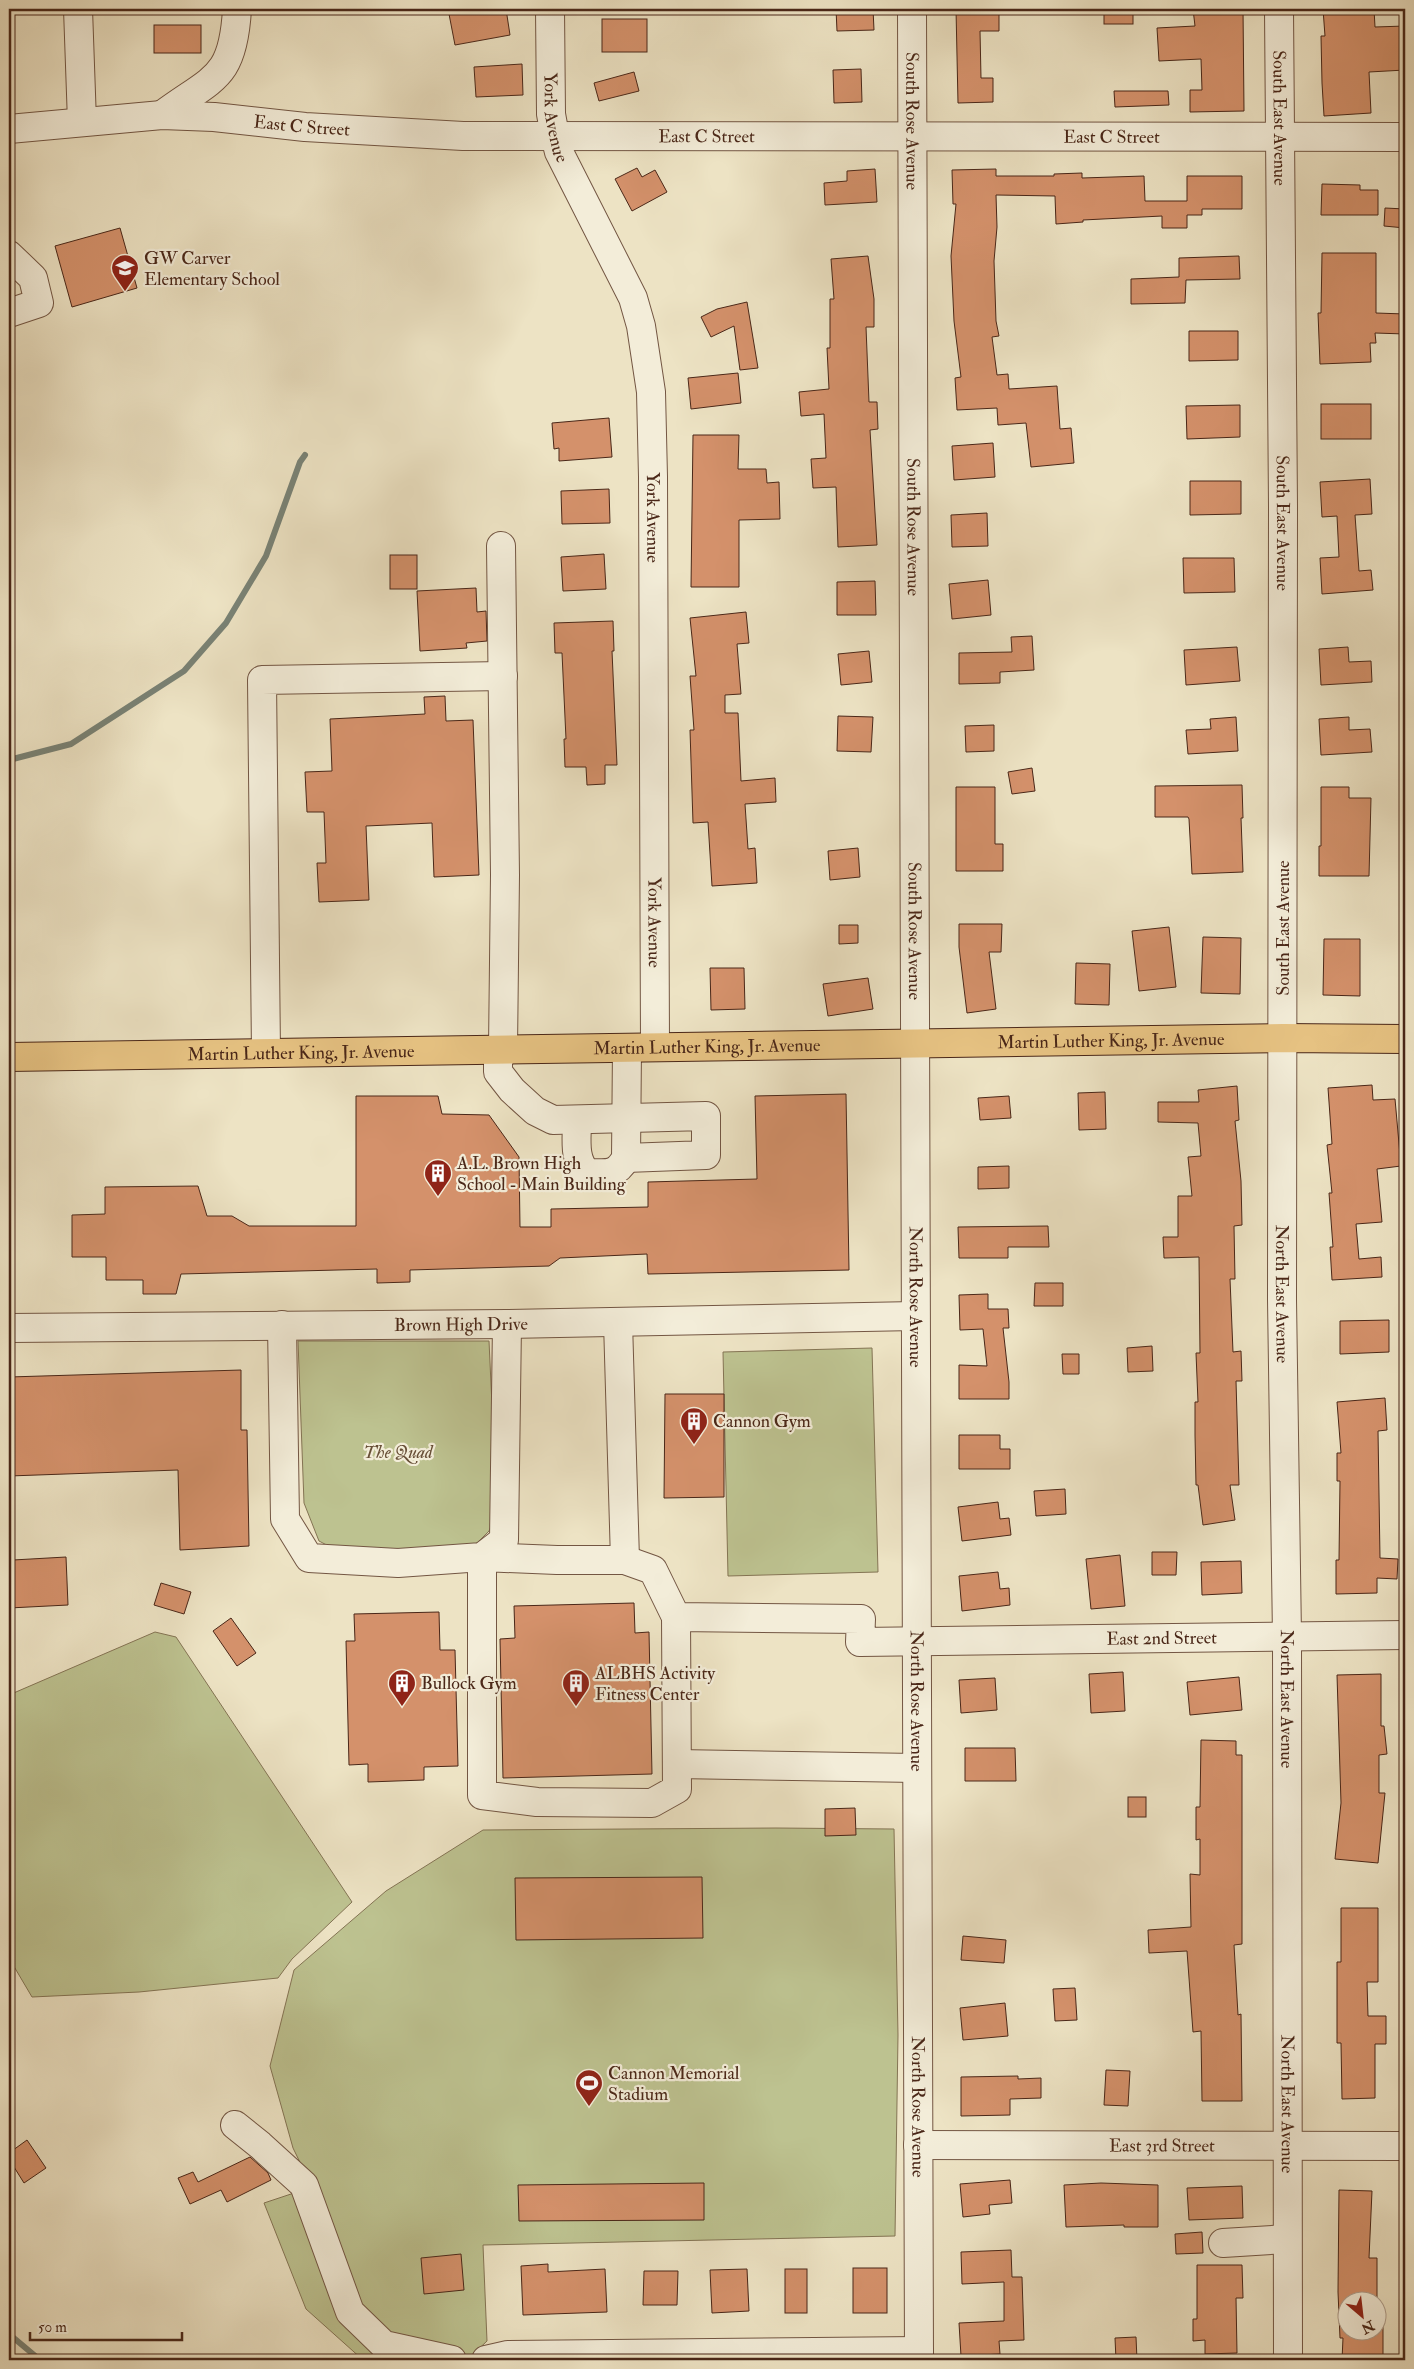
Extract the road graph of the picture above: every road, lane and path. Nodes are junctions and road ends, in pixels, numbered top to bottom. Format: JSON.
{"nodes":[{"id":1,"x":78,"y":9,"type":"edge"},
{"id":2,"x":237,"y":9,"type":"edge"},
{"id":3,"x":550,"y":9,"type":"edge"},
{"id":4,"x":912,"y":9,"type":"edge"},
{"id":5,"x":1279,"y":9,"type":"edge"},
{"id":6,"x":162,"y":115,"type":"junction"},
{"id":7,"x":82,"y":122,"type":"junction"},
{"id":8,"x":9,"y":129,"type":"edge"},
{"id":9,"x":555,"y":136,"type":"junction"},
{"id":10,"x":913,"y":137,"type":"junction"},
{"id":11,"x":1279,"y":137,"type":"junction"},
{"id":12,"x":1405,"y":137,"type":"edge"},
{"id":13,"x":9,"y":255,"type":"edge"},
{"id":14,"x":9,"y":313,"type":"edge"},
{"id":15,"x":501,"y":546,"type":"dead end"},
{"id":16,"x":503,"y":676,"type":"junction"},
{"id":17,"x":1283,"y":1038,"type":"junction"},
{"id":18,"x":1405,"y":1039,"type":"edge"},
{"id":19,"x":914,"y":1043,"type":"junction"},
{"id":20,"x":655,"y":1047,"type":"junction"},
{"id":21,"x":627,"y":1048,"type":"junction"},
{"id":22,"x":503,"y":1049,"type":"junction"},
{"id":23,"x":266,"y":1053,"type":"junction"},
{"id":24,"x":9,"y":1056,"type":"edge"},
{"id":25,"x":626,"y":1118,"type":"junction"},
{"id":26,"x":576,"y":1120,"type":"junction"},
{"id":27,"x":626,"y":1158,"type":"junction"},
{"id":28,"x":915,"y":1316,"type":"junction"},
{"id":29,"x":618,"y":1322,"type":"junction"},
{"id":30,"x":507,"y":1324,"type":"junction"},
{"id":31,"x":282,"y":1325,"type":"junction"},
{"id":32,"x":9,"y":1328,"type":"edge"},
{"id":33,"x":482,"y":1557,"type":"junction"},
{"id":34,"x":625,"y":1560,"type":"junction"},
{"id":35,"x":676,"y":1617,"type":"junction"},
{"id":36,"x":1405,"y":1635,"type":"edge"},
{"id":37,"x":1287,"y":1636,"type":"junction"},
{"id":38,"x":918,"y":1642,"type":"junction"},
{"id":39,"x":677,"y":1764,"type":"junction"},
{"id":40,"x":916,"y":1768,"type":"junction"},
{"id":41,"x":235,"y":2125,"type":"dead end"},
{"id":42,"x":918,"y":2145,"type":"junction"},
{"id":43,"x":1286,"y":2146,"type":"junction"},
{"id":44,"x":1405,"y":2146,"type":"edge"},
{"id":45,"x":1287,"y":2239,"type":"junction"},
{"id":46,"x":1223,"y":2243,"type":"dead end"},
{"id":47,"x":919,"y":2356,"type":"edge"},
{"id":48,"x":452,"y":2360,"type":"edge"},
{"id":49,"x":486,"y":2360,"type":"edge"},
{"id":50,"x":1288,"y":2360,"type":"edge"}],
"edges":[{"from":1,"to":7,"type":"street"},
{"from":2,"to":6,"type":"street"},
{"from":3,"to":9,"type":"street","name":"York Avenue"},
{"from":4,"to":10,"type":"street","name":"South Rose Avenue"},
{"from":5,"to":11,"type":"street","name":"South East Avenue"},
{"from":6,"to":7,"type":"street","name":"East C Street"},
{"from":6,"to":9,"type":"street","name":"East C Street"},
{"from":7,"to":8,"type":"street","name":"East C Street"},
{"from":9,"to":10,"type":"street","name":"East C Street"},
{"from":9,"to":20,"type":"street","name":"York Avenue"},
{"from":10,"to":11,"type":"street","name":"East C Street"},
{"from":10,"to":19,"type":"street","name":"South Rose Avenue"},
{"from":11,"to":12,"type":"street","name":"East C Street"},
{"from":11,"to":17,"type":"street","name":"South East Avenue"},
{"from":13,"to":14,"type":"street"},
{"from":15,"to":16,"type":"street"},
{"from":16,"to":22,"type":"street"},
{"from":16,"to":23,"type":"street"},
{"from":17,"to":18,"type":"main road","name":"Martin Luther King, Jr. Avenue"},
{"from":17,"to":19,"type":"main road","name":"Martin Luther King, Jr. Avenue"},
{"from":17,"to":37,"type":"street","name":"North East Avenue"},
{"from":19,"to":20,"type":"main road","name":"Martin Luther King, Jr. Avenue"},
{"from":19,"to":28,"type":"street","name":"North Rose Avenue"},
{"from":20,"to":21,"type":"main road","name":"Martin Luther King, Jr. Avenue"},
{"from":21,"to":22,"type":"main road","name":"Martin Luther King, Jr. Avenue"},
{"from":21,"to":25,"type":"street"},
{"from":22,"to":23,"type":"main road","name":"Martin Luther King, Jr. Avenue"},
{"from":22,"to":26,"type":"street"},
{"from":23,"to":24,"type":"main road","name":"Martin Luther King, Jr. Avenue"},
{"from":25,"to":26,"type":"street"},
{"from":25,"to":27,"type":"street"},
{"from":25,"to":27,"type":"street"},
{"from":26,"to":27,"type":"street"},
{"from":28,"to":29,"type":"street","name":"Brown High Drive"},
{"from":28,"to":38,"type":"street","name":"North Rose Avenue"},
{"from":29,"to":30,"type":"street","name":"Brown High Drive"},
{"from":29,"to":34,"type":"street"},
{"from":30,"to":31,"type":"street","name":"Brown High Drive"},
{"from":30,"to":33,"type":"street"},
{"from":31,"to":32,"type":"street","name":"Brown High Drive"},
{"from":31,"to":33,"type":"street"},
{"from":33,"to":34,"type":"street"},
{"from":33,"to":39,"type":"street"},
{"from":34,"to":35,"type":"street"},
{"from":35,"to":38,"type":"street","name":"East 2nd Street"},
{"from":35,"to":39,"type":"street"},
{"from":36,"to":37,"type":"street","name":"East 2nd Street"},
{"from":37,"to":38,"type":"street","name":"East 2nd Street"},
{"from":37,"to":43,"type":"street","name":"North East Avenue"},
{"from":38,"to":40,"type":"street","name":"North Rose Avenue"},
{"from":39,"to":40,"type":"street"},
{"from":40,"to":42,"type":"street","name":"North Rose Avenue"},
{"from":41,"to":48,"type":"street"},
{"from":42,"to":43,"type":"street","name":"East 3rd Street"},
{"from":42,"to":47,"type":"street","name":"North Rose Avenue"},
{"from":43,"to":44,"type":"street","name":"East 3rd Street"},
{"from":43,"to":45,"type":"street","name":"North East Avenue"},
{"from":45,"to":46,"type":"street"},
{"from":45,"to":50,"type":"street","name":"North East Avenue"},
{"from":47,"to":49,"type":"street"}]}
